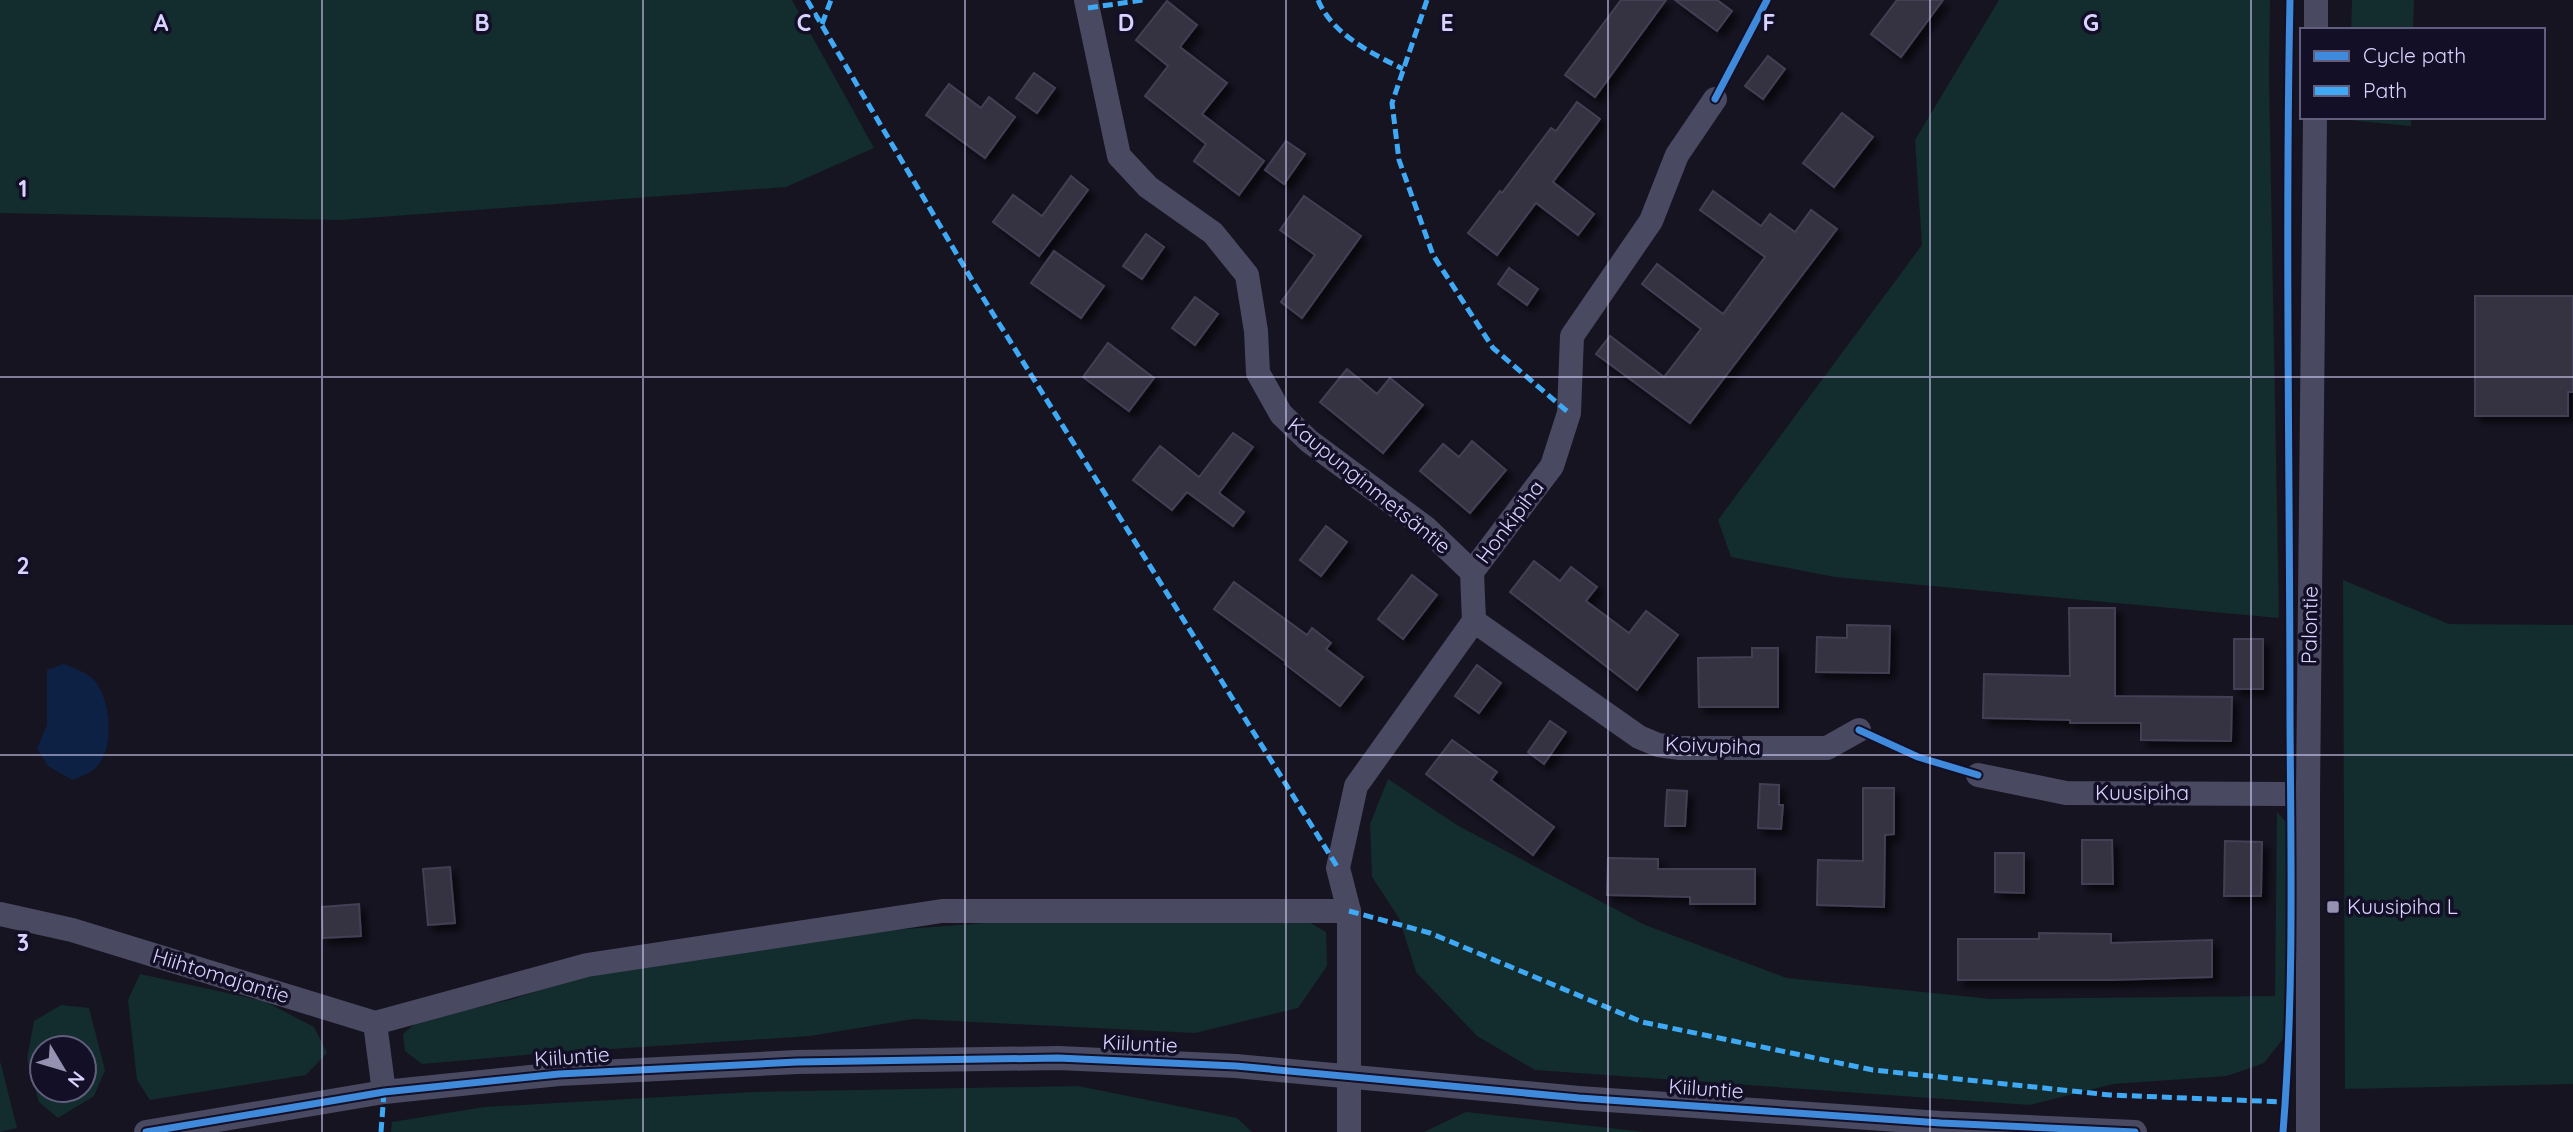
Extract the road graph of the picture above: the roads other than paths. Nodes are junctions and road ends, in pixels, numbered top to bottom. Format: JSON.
{"nodes":[{"id":1,"x":1086,"y":0,"type":"edge"},
{"id":2,"x":2316,"y":0,"type":"edge"},
{"id":3,"x":2316,"y":28,"type":"edge"},
{"id":4,"x":1715,"y":99,"type":"dead end"},
{"id":5,"x":2315,"y":119,"type":"edge"},
{"id":6,"x":1472,"y":572,"type":"junction"},
{"id":7,"x":1474,"y":621,"type":"junction"},
{"id":8,"x":1858,"y":730,"type":"dead end"},
{"id":9,"x":1978,"y":775,"type":"dead end"},
{"id":10,"x":2308,"y":794,"type":"junction"},
{"id":11,"x":1349,"y":911,"type":"junction"},
{"id":12,"x":0,"y":914,"type":"edge"},
{"id":13,"x":375,"y":1023,"type":"junction"},
{"id":14,"x":1350,"y":1075,"type":"junction"},
{"id":15,"x":384,"y":1092,"type":"junction"},
{"id":16,"x":146,"y":1132,"type":"edge"},
{"id":17,"x":1349,"y":1132,"type":"edge"},
{"id":18,"x":2135,"y":1132,"type":"edge"},
{"id":19,"x":2308,"y":1132,"type":"edge"}],
"edges":[{"from":1,"to":6,"type":"street","name":"Kaupunginmetsäntie"},
{"from":2,"to":3,"type":"street"},
{"from":4,"to":6,"type":"street","name":"Honkipiha"},
{"from":5,"to":10,"type":"street","name":"Palontie"},
{"from":6,"to":7,"type":"street","name":"Honkipiha"},
{"from":7,"to":8,"type":"street","name":"Koivupiha"},
{"from":7,"to":11,"type":"street"},
{"from":9,"to":10,"type":"street","name":"Kuusipiha"},
{"from":10,"to":19,"type":"street","name":"Palontie"},
{"from":11,"to":13,"type":"street"},
{"from":11,"to":14,"type":"street"},
{"from":12,"to":13,"type":"street","name":"Hiihtomajantie"},
{"from":13,"to":15,"type":"street"},
{"from":14,"to":15,"type":"street","name":"Kiiluntie"},
{"from":14,"to":17,"type":"street"},
{"from":14,"to":18,"type":"street","name":"Kiiluntie"},
{"from":15,"to":16,"type":"street","name":"Kiiluntie"}]}
